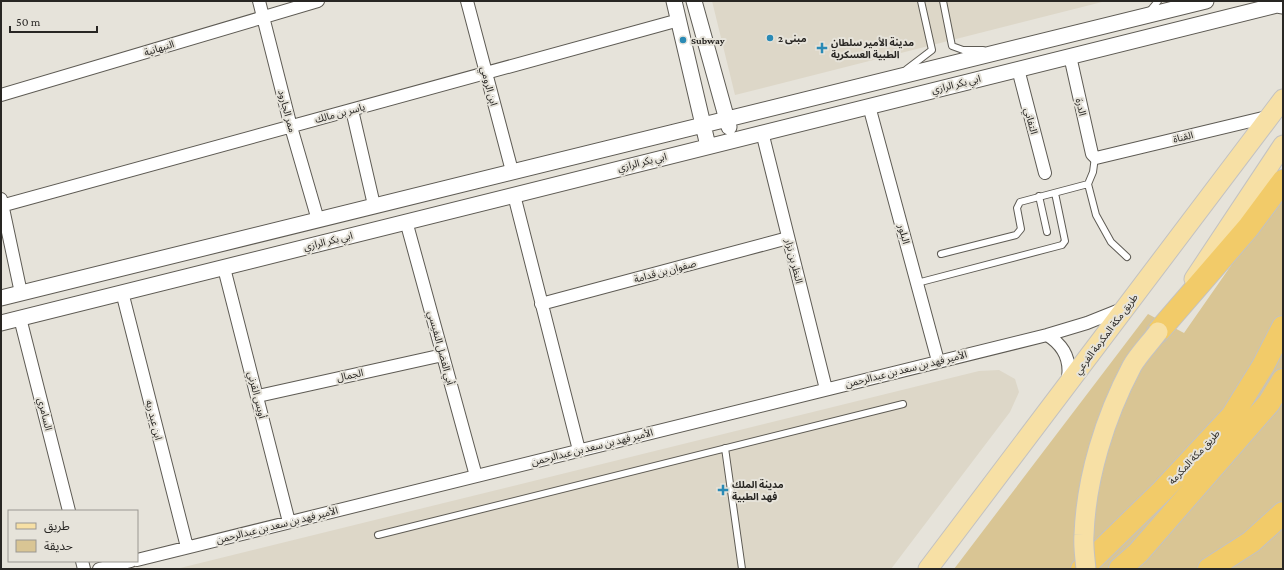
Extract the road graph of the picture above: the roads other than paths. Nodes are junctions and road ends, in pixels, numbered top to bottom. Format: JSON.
{"nodes":[{"id":1,"x":259,"y":1,"type":"edge"},
{"id":2,"x":318,"y":1,"type":"edge"},
{"id":3,"x":467,"y":1,"type":"edge"},
{"id":4,"x":674,"y":1,"type":"edge"},
{"id":5,"x":694,"y":1,"type":"edge"},
{"id":6,"x":921,"y":1,"type":"edge"},
{"id":7,"x":943,"y":1,"type":"edge"},
{"id":8,"x":1158,"y":1,"type":"edge"},
{"id":9,"x":1206,"y":1,"type":"edge"},
{"id":10,"x":1283,"y":6,"type":"edge"},
{"id":11,"x":1146,"y":16,"type":"junction"},
{"id":12,"x":263,"y":17,"type":"junction"},
{"id":13,"x":679,"y":20,"type":"junction"},
{"id":14,"x":1001,"y":51,"type":"junction"},
{"id":15,"x":1070,"y":56,"type":"junction"},
{"id":16,"x":1018,"y":69,"type":"junction"},
{"id":17,"x":486,"y":73,"type":"junction"},
{"id":18,"x":894,"y":77,"type":"junction"},
{"id":19,"x":1,"y":95,"type":"edge"},
{"id":20,"x":1283,"y":99,"type":"edge"},
{"id":21,"x":870,"y":106,"type":"junction"},
{"id":22,"x":352,"y":110,"type":"junction"},
{"id":23,"x":1272,"y":116,"type":"junction"},
{"id":24,"x":726,"y":118,"type":"junction"},
{"id":25,"x":703,"y":124,"type":"junction"},
{"id":26,"x":292,"y":127,"type":"junction"},
{"id":27,"x":762,"y":132,"type":"junction"},
{"id":28,"x":732,"y":140,"type":"junction"},
{"id":29,"x":1283,"y":145,"type":"edge"},
{"id":30,"x":708,"y":146,"type":"junction"},
{"id":31,"x":1095,"y":157,"type":"junction"},
{"id":32,"x":512,"y":171,"type":"junction"},
{"id":33,"x":1045,"y":173,"type":"dead end"},
{"id":34,"x":1283,"y":181,"type":"edge"},
{"id":35,"x":1088,"y":184,"type":"junction"},
{"id":36,"x":1055,"y":193,"type":"junction"},
{"id":37,"x":514,"y":195,"type":"junction"},
{"id":38,"x":1039,"y":196,"type":"junction"},
{"id":39,"x":1,"y":204,"type":"edge"},
{"id":40,"x":374,"y":205,"type":"junction"},
{"id":41,"x":318,"y":220,"type":"junction"},
{"id":42,"x":406,"y":221,"type":"junction"},
{"id":43,"x":1047,"y":232,"type":"dead end"},
{"id":44,"x":788,"y":238,"type":"junction"},
{"id":45,"x":941,"y":254,"type":"dead end"},
{"id":46,"x":1127,"y":257,"type":"dead end"},
{"id":47,"x":224,"y":268,"type":"junction"},
{"id":48,"x":917,"y":283,"type":"junction"},
{"id":49,"x":122,"y":292,"type":"junction"},
{"id":50,"x":22,"y":293,"type":"junction"},
{"id":51,"x":1,"y":298,"type":"edge"},
{"id":52,"x":541,"y":304,"type":"junction"},
{"id":53,"x":1125,"y":307,"type":"junction"},
{"id":54,"x":20,"y":318,"type":"junction"},
{"id":55,"x":1,"y":322,"type":"edge"},
{"id":56,"x":1283,"y":327,"type":"edge"},
{"id":57,"x":1158,"y":332,"type":"junction"},
{"id":58,"x":1047,"y":335,"type":"junction"},
{"id":59,"x":443,"y":355,"type":"junction"},
{"id":60,"x":938,"y":361,"type":"junction"},
{"id":61,"x":1283,"y":380,"type":"edge"},
{"id":62,"x":826,"y":389,"type":"junction"},
{"id":63,"x":1064,"y":390,"type":"junction"},
{"id":64,"x":258,"y":396,"type":"junction"},
{"id":65,"x":904,"y":404,"type":"dead end"},
{"id":66,"x":725,"y":448,"type":"junction"},
{"id":67,"x":579,"y":450,"type":"junction"},
{"id":68,"x":476,"y":476,"type":"junction"},
{"id":69,"x":69,"y":510,"type":"edge"},
{"id":70,"x":1283,"y":513,"type":"edge"},
{"id":71,"x":289,"y":522,"type":"junction"},
{"id":72,"x":378,"y":535,"type":"dead end"},
{"id":73,"x":187,"y":547,"type":"junction"},
{"id":74,"x":138,"y":560,"type":"edge"},
{"id":75,"x":127,"y":562,"type":"edge"},
{"id":76,"x":99,"y":569,"type":"edge"},
{"id":77,"x":742,"y":569,"type":"edge"},
{"id":78,"x":928,"y":569,"type":"edge"},
{"id":79,"x":1082,"y":569,"type":"edge"},
{"id":80,"x":1086,"y":569,"type":"edge"},
{"id":81,"x":1120,"y":569,"type":"edge"},
{"id":82,"x":1209,"y":569,"type":"edge"}],
"edges":[{"from":1,"to":12,"type":"street","name":"ممر الجارود"},
{"from":2,"to":12,"type":"street","name":"النبهانية"},
{"from":3,"to":17,"type":"street","name":"ابن الرومي"},
{"from":4,"to":13,"type":"street"},
{"from":5,"to":24,"type":"street"},
{"from":6,"to":18,"type":"lane"},
{"from":7,"to":14,"type":"lane"},
{"from":8,"to":11,"type":"lane"},
{"from":9,"to":11,"type":"street"},
{"from":10,"to":15,"type":"street","name":"ابي بكر الرازي"},
{"from":11,"to":14,"type":"street"},
{"from":12,"to":19,"type":"street","name":"النبهانية"},
{"from":12,"to":26,"type":"street","name":"ممر الجارود"},
{"from":13,"to":17,"type":"street","name":"ياسر بن مالك"},
{"from":13,"to":25,"type":"street"},
{"from":14,"to":18,"type":"street"},
{"from":15,"to":16,"type":"street","name":"ابي بكر الرازي"},
{"from":15,"to":31,"type":"street","name":"الدرة"},
{"from":16,"to":21,"type":"street","name":"ابي بكر الرازي"},
{"from":16,"to":33,"type":"street","name":"التفاني"},
{"from":17,"to":22,"type":"street","name":"ياسر بن مالك"},
{"from":17,"to":32,"type":"street","name":"ابن الرومي"},
{"from":18,"to":24,"type":"street"},
{"from":20,"to":23,"type":"main road","name":"طريق مكة المكرمة الفرعي"},
{"from":21,"to":27,"type":"street","name":"ابي بكر الرازي"},
{"from":21,"to":48,"type":"street","name":"البلور"},
{"from":22,"to":26,"type":"street","name":"ياسر بن مالك"},
{"from":22,"to":40,"type":"street"},
{"from":23,"to":31,"type":"street","name":"القناة"},
{"from":23,"to":53,"type":"main road","name":"طريق مكة المكرمة الفرعي"},
{"from":24,"to":25,"type":"street"},
{"from":24,"to":28,"type":"street"},
{"from":25,"to":30,"type":"street"},
{"from":25,"to":32,"type":"street"},
{"from":26,"to":39,"type":"street","name":"ياسر بن مالك"},
{"from":26,"to":41,"type":"street","name":"ممر الجارود"},
{"from":27,"to":28,"type":"street","name":"ابي بكر الرازي"},
{"from":27,"to":44,"type":"street","name":"النظر بن نزار"},
{"from":28,"to":30,"type":"street","name":"ابي بكر الرازي"},
{"from":29,"to":57,"type":"main road"},
{"from":30,"to":37,"type":"street","name":"ابي بكر الرازي"},
{"from":31,"to":35,"type":"lane"},
{"from":32,"to":40,"type":"street"},
{"from":34,"to":57,"type":"highway"},
{"from":35,"to":36,"type":"lane"},
{"from":35,"to":46,"type":"lane"},
{"from":36,"to":38,"type":"lane"},
{"from":36,"to":48,"type":"lane"},
{"from":37,"to":42,"type":"street","name":"ابي بكر الرازي"},
{"from":37,"to":52,"type":"street"},
{"from":38,"to":43,"type":"lane"},
{"from":38,"to":45,"type":"lane"},
{"from":39,"to":50,"type":"street"},
{"from":40,"to":41,"type":"street"},
{"from":41,"to":50,"type":"street"},
{"from":42,"to":47,"type":"street","name":"ابي بكر الرازي"},
{"from":42,"to":59,"type":"street","name":"أبي الفضل النفيسي"},
{"from":44,"to":52,"type":"street","name":"صفوان بن قدامة"},
{"from":44,"to":62,"type":"street","name":"النظر بن نزار"},
{"from":47,"to":49,"type":"street","name":"ابي بكر الرازي"},
{"from":47,"to":64,"type":"street","name":"أويس القرني"},
{"from":48,"to":60,"type":"street","name":"البلور"},
{"from":49,"to":54,"type":"street","name":"ابي بكر الرازي"},
{"from":49,"to":73,"type":"street","name":"ابن عبد ربه"},
{"from":50,"to":51,"type":"street"},
{"from":52,"to":67,"type":"street"},
{"from":53,"to":58,"type":"street","name":"الأمير فهد بن سعد بن عبدالرحمن"},
{"from":53,"to":63,"type":"main road","name":"طريق مكة المكرمة الفرعي"},
{"from":54,"to":55,"type":"street","name":"ابي بكر الرازي"},
{"from":54,"to":69,"type":"street","name":"السامري"},
{"from":56,"to":79,"type":"highway","name":"طريق مكة المكرمة"},
{"from":57,"to":80,"type":"main road","bridge":true},
{"from":58,"to":60,"type":"street","name":"الأمير فهد بن سعد بن عبدالرحمن"},
{"from":58,"to":63,"type":"street"},
{"from":59,"to":64,"type":"street","name":"الجمال"},
{"from":59,"to":68,"type":"street","name":"أبي الفضل النفيسي"},
{"from":60,"to":62,"type":"street","name":"الأمير فهد بن سعد بن عبدالرحمن"},
{"from":61,"to":81,"type":"highway","name":"طريق مكة المكرمة"},
{"from":62,"to":67,"type":"street","name":"الأمير فهد بن سعد بن عبدالرحمن"},
{"from":63,"to":78,"type":"main road","name":"طريق مكة المكرمة الفرعي"},
{"from":64,"to":71,"type":"street","name":"أويس القرني"},
{"from":65,"to":66,"type":"lane"},
{"from":66,"to":72,"type":"lane"},
{"from":66,"to":77,"type":"lane"},
{"from":67,"to":68,"type":"street","name":"الأمير فهد بن سعد بن عبدالرحمن"},
{"from":68,"to":71,"type":"street","name":"الأمير فهد بن سعد بن عبدالرحمن"},
{"from":70,"to":82,"type":"highway"},
{"from":71,"to":73,"type":"street","name":"الأمير فهد بن سعد بن عبدالرحمن"},
{"from":73,"to":74,"type":"street","name":"الأمير فهد بن سعد بن عبدالرحمن"},
{"from":75,"to":76,"type":"street"}]}
